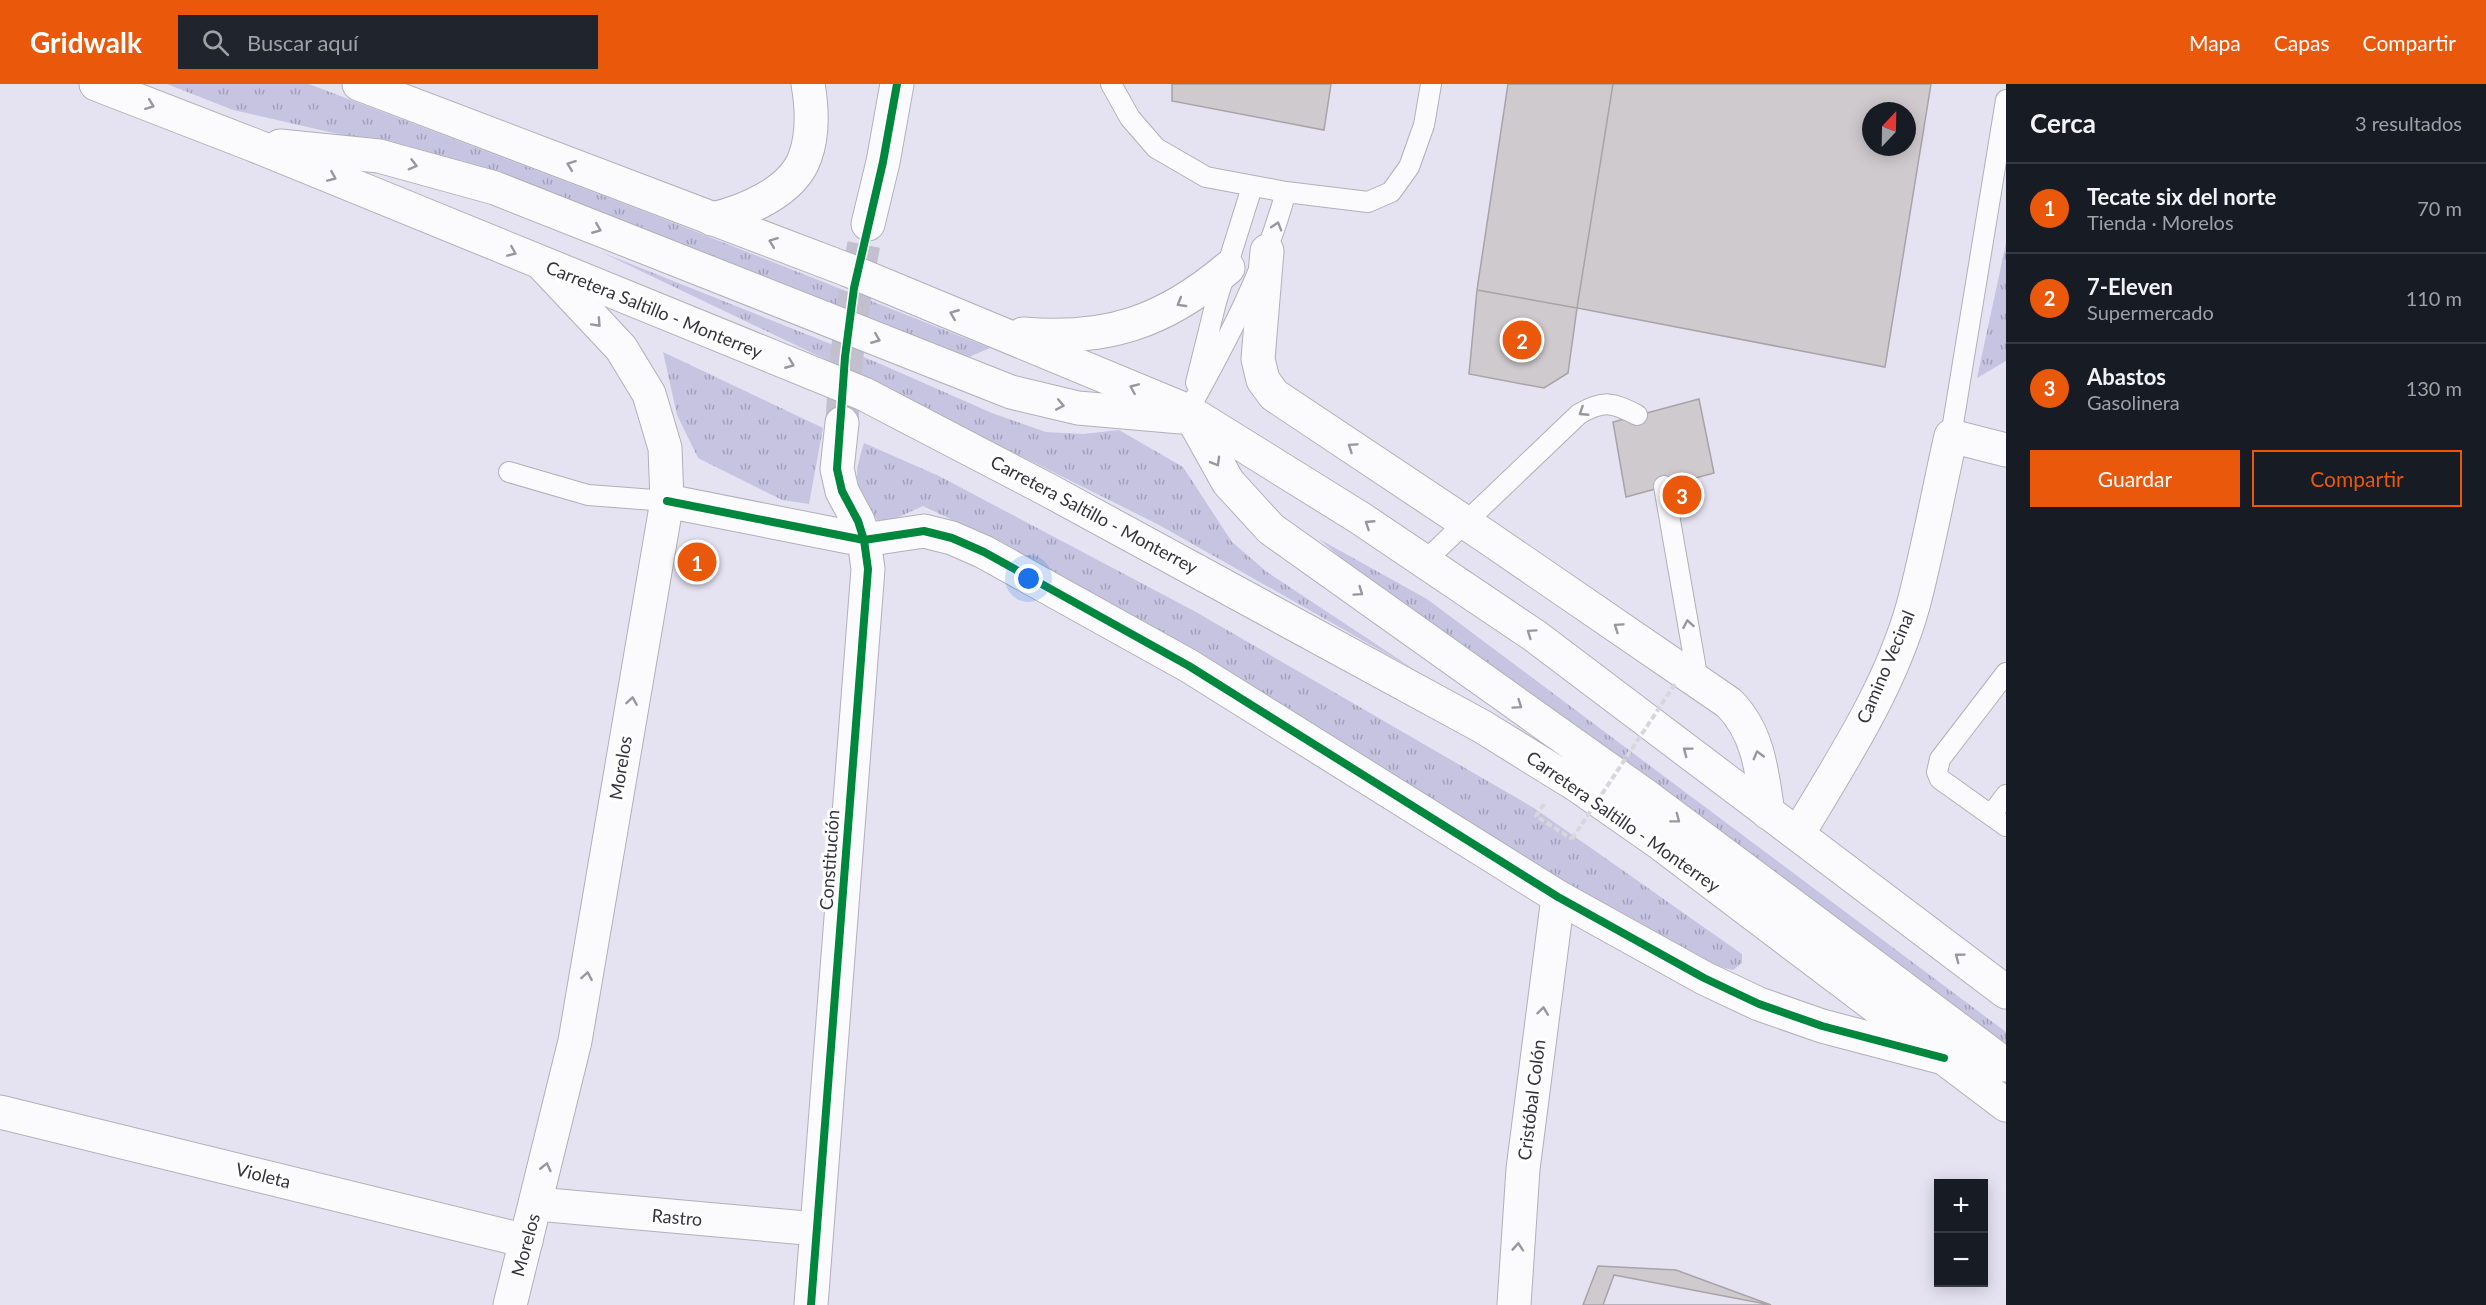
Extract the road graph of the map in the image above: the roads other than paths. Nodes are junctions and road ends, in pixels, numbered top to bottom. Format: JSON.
{"nodes":[{"id":1,"x":96,"y":84,"type":"edge"},
{"id":2,"x":359,"y":84,"type":"edge"},
{"id":3,"x":808,"y":84,"type":"edge"},
{"id":4,"x":897,"y":84,"type":"edge"},
{"id":5,"x":1111,"y":84,"type":"edge"},
{"id":6,"x":1431,"y":84,"type":"edge"},
{"id":7,"x":2006,"y":100,"type":"edge"},
{"id":8,"x":252,"y":144,"type":"junction"},
{"id":9,"x":1252,"y":187,"type":"junction"},
{"id":10,"x":1286,"y":192,"type":"junction"},
{"id":11,"x":712,"y":219,"type":"junction"},
{"id":12,"x":868,"y":224,"type":"tunnel mouth"},
{"id":13,"x":1267,"y":251,"type":"junction"},
{"id":14,"x":543,"y":265,"type":"junction"},
{"id":15,"x":1228,"y":267,"type":"junction"},
{"id":16,"x":999,"y":332,"type":"junction"},
{"id":17,"x":1188,"y":411,"type":"junction"},
{"id":18,"x":1637,"y":415,"type":"dead end"},
{"id":19,"x":842,"y":423,"type":"tunnel mouth"},
{"id":20,"x":1951,"y":436,"type":"junction"},
{"id":21,"x":2006,"y":450,"type":"edge"},
{"id":22,"x":509,"y":472,"type":"dead end"},
{"id":23,"x":1664,"y":486,"type":"dead end"},
{"id":24,"x":667,"y":501,"type":"junction"},
{"id":25,"x":1464,"y":521,"type":"junction"},
{"id":26,"x":864,"y":540,"type":"junction"},
{"id":27,"x":1425,"y":561,"type":"junction"},
{"id":28,"x":2006,"y":673,"type":"edge"},
{"id":29,"x":1686,"y":683,"type":"junction"},
{"id":30,"x":2006,"y":795,"type":"edge"},
{"id":31,"x":1768,"y":813,"type":"junction"},
{"id":32,"x":1999,"y":821,"type":"edge"},
{"id":33,"x":1798,"y":834,"type":"junction"},
{"id":34,"x":1558,"y":897,"type":"junction"},
{"id":35,"x":2006,"y":992,"type":"edge"},
{"id":36,"x":1944,"y":1058,"type":"junction"},
{"id":37,"x":2006,"y":1065,"type":"edge"},
{"id":38,"x":2006,"y":1104,"type":"edge"},
{"id":39,"x":0,"y":1112,"type":"edge"},
{"id":40,"x":537,"y":1204,"type":"junction"},
{"id":41,"x":817,"y":1229,"type":"junction"},
{"id":42,"x":526,"y":1241,"type":"junction"},
{"id":43,"x":510,"y":1305,"type":"edge"},
{"id":44,"x":810,"y":1305,"type":"edge"},
{"id":45,"x":1514,"y":1305,"type":"edge"}],
"edges":[{"from":1,"to":8,"type":"main road","name":"Carretera Saltillo - Monterrey","one_way":true},
{"from":11,"to":2,"type":"main road","one_way":true},
{"from":3,"to":11,"type":"main road"},
{"from":4,"to":12,"type":"main road"},
{"from":5,"to":9,"type":"lane"},
{"from":6,"to":10,"type":"lane"},
{"from":7,"to":20,"type":"lane"},
{"from":8,"to":14,"type":"main road","name":"Carretera Saltillo - Monterrey","one_way":true},
{"from":8,"to":17,"type":"main road","one_way":true},
{"from":9,"to":10,"type":"lane"},
{"from":9,"to":15,"type":"lane"},
{"from":13,"to":10,"type":"lane","one_way":true},
{"from":16,"to":11,"type":"main road","one_way":true},
{"from":13,"to":17,"type":"lane"},
{"from":25,"to":13,"type":"main road","one_way":true},
{"from":14,"to":24,"type":"main road","name":"Morelos","one_way":true},
{"from":14,"to":36,"type":"main road","name":"Carretera Saltillo - Monterrey","one_way":true},
{"from":15,"to":16,"type":"main road","one_way":true},
{"from":15,"to":17,"type":"lane"},
{"from":17,"to":16,"type":"main road","one_way":true},
{"from":27,"to":17,"type":"main road","one_way":true},
{"from":17,"to":37,"type":"main road","one_way":true},
{"from":18,"to":25,"type":"lane","one_way":true},
{"from":19,"to":26,"type":"main road","name":"Constitución"},
{"from":20,"to":21,"type":"main road"},
{"from":20,"to":33,"type":"main road","name":"Camino Vecinal"},
{"from":22,"to":24,"type":"lane"},
{"from":29,"to":23,"type":"lane","one_way":true},
{"from":24,"to":26,"type":"main road"},
{"from":40,"to":24,"type":"main road","name":"Morelos","one_way":true},
{"from":25,"to":27,"type":"lane"},
{"from":29,"to":25,"type":"main road","one_way":true},
{"from":26,"to":34,"type":"main road"},
{"from":26,"to":41,"type":"main road","name":"Constitución"},
{"from":31,"to":27,"type":"main road","one_way":true},
{"from":28,"to":32,"type":"lane"},
{"from":31,"to":29,"type":"main road","one_way":true},
{"from":30,"to":32,"type":"lane"},
{"from":31,"to":33,"type":"main road"},
{"from":35,"to":33,"type":"main road","one_way":true},
{"from":34,"to":36,"type":"main road"},
{"from":45,"to":34,"type":"main road","name":"Cristóbal Colón","one_way":true},
{"from":36,"to":38,"type":"main road","name":"Carretera Saltillo - Monterrey"},
{"from":39,"to":42,"type":"main road","name":"Violeta"},
{"from":40,"to":41,"type":"main road","name":"Rastro"},
{"from":40,"to":42,"type":"main road","name":"Morelos"},
{"from":41,"to":44,"type":"main road","name":"Constitución"},
{"from":42,"to":43,"type":"main road","name":"Morelos"}]}
